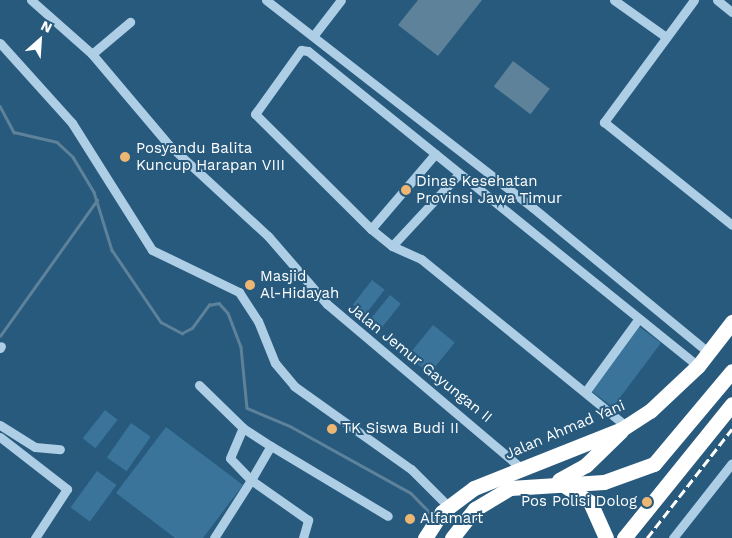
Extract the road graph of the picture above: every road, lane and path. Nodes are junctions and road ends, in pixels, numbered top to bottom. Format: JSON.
{"nodes":[{"id":1,"x":31,"y":0,"type":"edge"},
{"id":2,"x":266,"y":0,"type":"edge"},
{"id":3,"x":341,"y":0,"type":"edge"},
{"id":4,"x":614,"y":0,"type":"edge"},
{"id":5,"x":694,"y":0,"type":"edge"},
{"id":6,"x":717,"y":0,"type":"edge"},
{"id":7,"x":732,"y":12,"type":"edge"},
{"id":8,"x":130,"y":22,"type":"dead end"},
{"id":9,"x":314,"y":35,"type":"junction"},
{"id":10,"x":666,"y":37,"type":"junction"},
{"id":11,"x":0,"y":43,"type":"edge"},
{"id":12,"x":92,"y":54,"type":"junction"},
{"id":13,"x":434,"y":154,"type":"junction"},
{"id":14,"x":459,"y":174,"type":"junction"},
{"id":15,"x":732,"y":225,"type":"edge"},
{"id":16,"x":370,"y":229,"type":"junction"},
{"id":17,"x":392,"y":246,"type":"junction"},
{"id":18,"x":637,"y":321,"type":"junction"},
{"id":19,"x":732,"y":322,"type":"edge"},
{"id":20,"x":708,"y":352,"type":"junction"},
{"id":21,"x":698,"y":366,"type":"junction"},
{"id":22,"x":732,"y":370,"type":"edge"},
{"id":23,"x":199,"y":385,"type":"dead end"},
{"id":24,"x":586,"y":391,"type":"junction"},
{"id":25,"x":732,"y":404,"type":"edge"},
{"id":26,"x":0,"y":425,"type":"edge"},
{"id":27,"x":243,"y":428,"type":"junction"},
{"id":28,"x":624,"y":428,"type":"junction"},
{"id":29,"x":0,"y":436,"type":"edge"},
{"id":30,"x":271,"y":446,"type":"junction"},
{"id":31,"x":60,"y":449,"type":"dead end"},
{"id":32,"x":732,"y":463,"type":"edge"},
{"id":33,"x":524,"y":467,"type":"junction"},
{"id":34,"x":251,"y":480,"type":"junction"},
{"id":35,"x":555,"y":482,"type":"junction"},
{"id":36,"x":388,"y":516,"type":"dead end"},
{"id":37,"x":436,"y":522,"type":"edge"},
{"id":38,"x":35,"y":538,"type":"edge"},
{"id":39,"x":214,"y":538,"type":"edge"},
{"id":40,"x":303,"y":538,"type":"edge"},
{"id":41,"x":452,"y":538,"type":"edge"},
{"id":42,"x":606,"y":538,"type":"edge"},
{"id":43,"x":624,"y":538,"type":"edge"},
{"id":44,"x":673,"y":538,"type":"edge"}],
"edges":[{"from":1,"to":12,"type":"street","name":"Jalan Jemur Gayungan II"},
{"from":2,"to":9,"type":"street"},
{"from":3,"to":9,"type":"street"},
{"from":4,"to":10,"type":"street"},
{"from":5,"to":10,"type":"street"},
{"from":6,"to":7,"type":"street"},
{"from":8,"to":12,"type":"street"},
{"from":9,"to":20,"type":"street"},
{"from":10,"to":15,"type":"street"},
{"from":11,"to":37,"type":"street"},
{"from":12,"to":33,"type":"street","name":"Jalan Jemur Gayungan II"},
{"from":13,"to":14,"type":"street"},
{"from":13,"to":16,"type":"street"},
{"from":13,"to":16,"type":"street"},
{"from":14,"to":17,"type":"street"},
{"from":14,"to":18,"type":"street"},
{"from":16,"to":17,"type":"street"},
{"from":17,"to":24,"type":"street"},
{"from":18,"to":21,"type":"street"},
{"from":18,"to":24,"type":"street"},
{"from":19,"to":20,"type":"highway","name":"Jalan Ahmad Yani"},
{"from":20,"to":21,"type":"highway","name":"Jalan Ahmad Yani"},
{"from":21,"to":28,"type":"highway","name":"Jalan Ahmad Yani"},
{"from":22,"to":35,"type":"highway"},
{"from":23,"to":27,"type":"street"},
{"from":24,"to":28,"type":"street"},
{"from":25,"to":43,"type":"highway"},
{"from":26,"to":31,"type":"street"},
{"from":27,"to":30,"type":"street"},
{"from":27,"to":34,"type":"street"},
{"from":28,"to":33,"type":"highway","name":"Jalan Ahmad Yani"},
{"from":28,"to":35,"type":"highway"},
{"from":29,"to":38,"type":"street"},
{"from":30,"to":34,"type":"street"},
{"from":30,"to":36,"type":"street"},
{"from":32,"to":44,"type":"street"},
{"from":33,"to":35,"type":"highway"},
{"from":33,"to":37,"type":"highway","name":"Jalan Ahmad Yani"},
{"from":34,"to":39,"type":"street"},
{"from":34,"to":40,"type":"street"},
{"from":35,"to":41,"type":"highway"},
{"from":35,"to":42,"type":"highway"}]}
